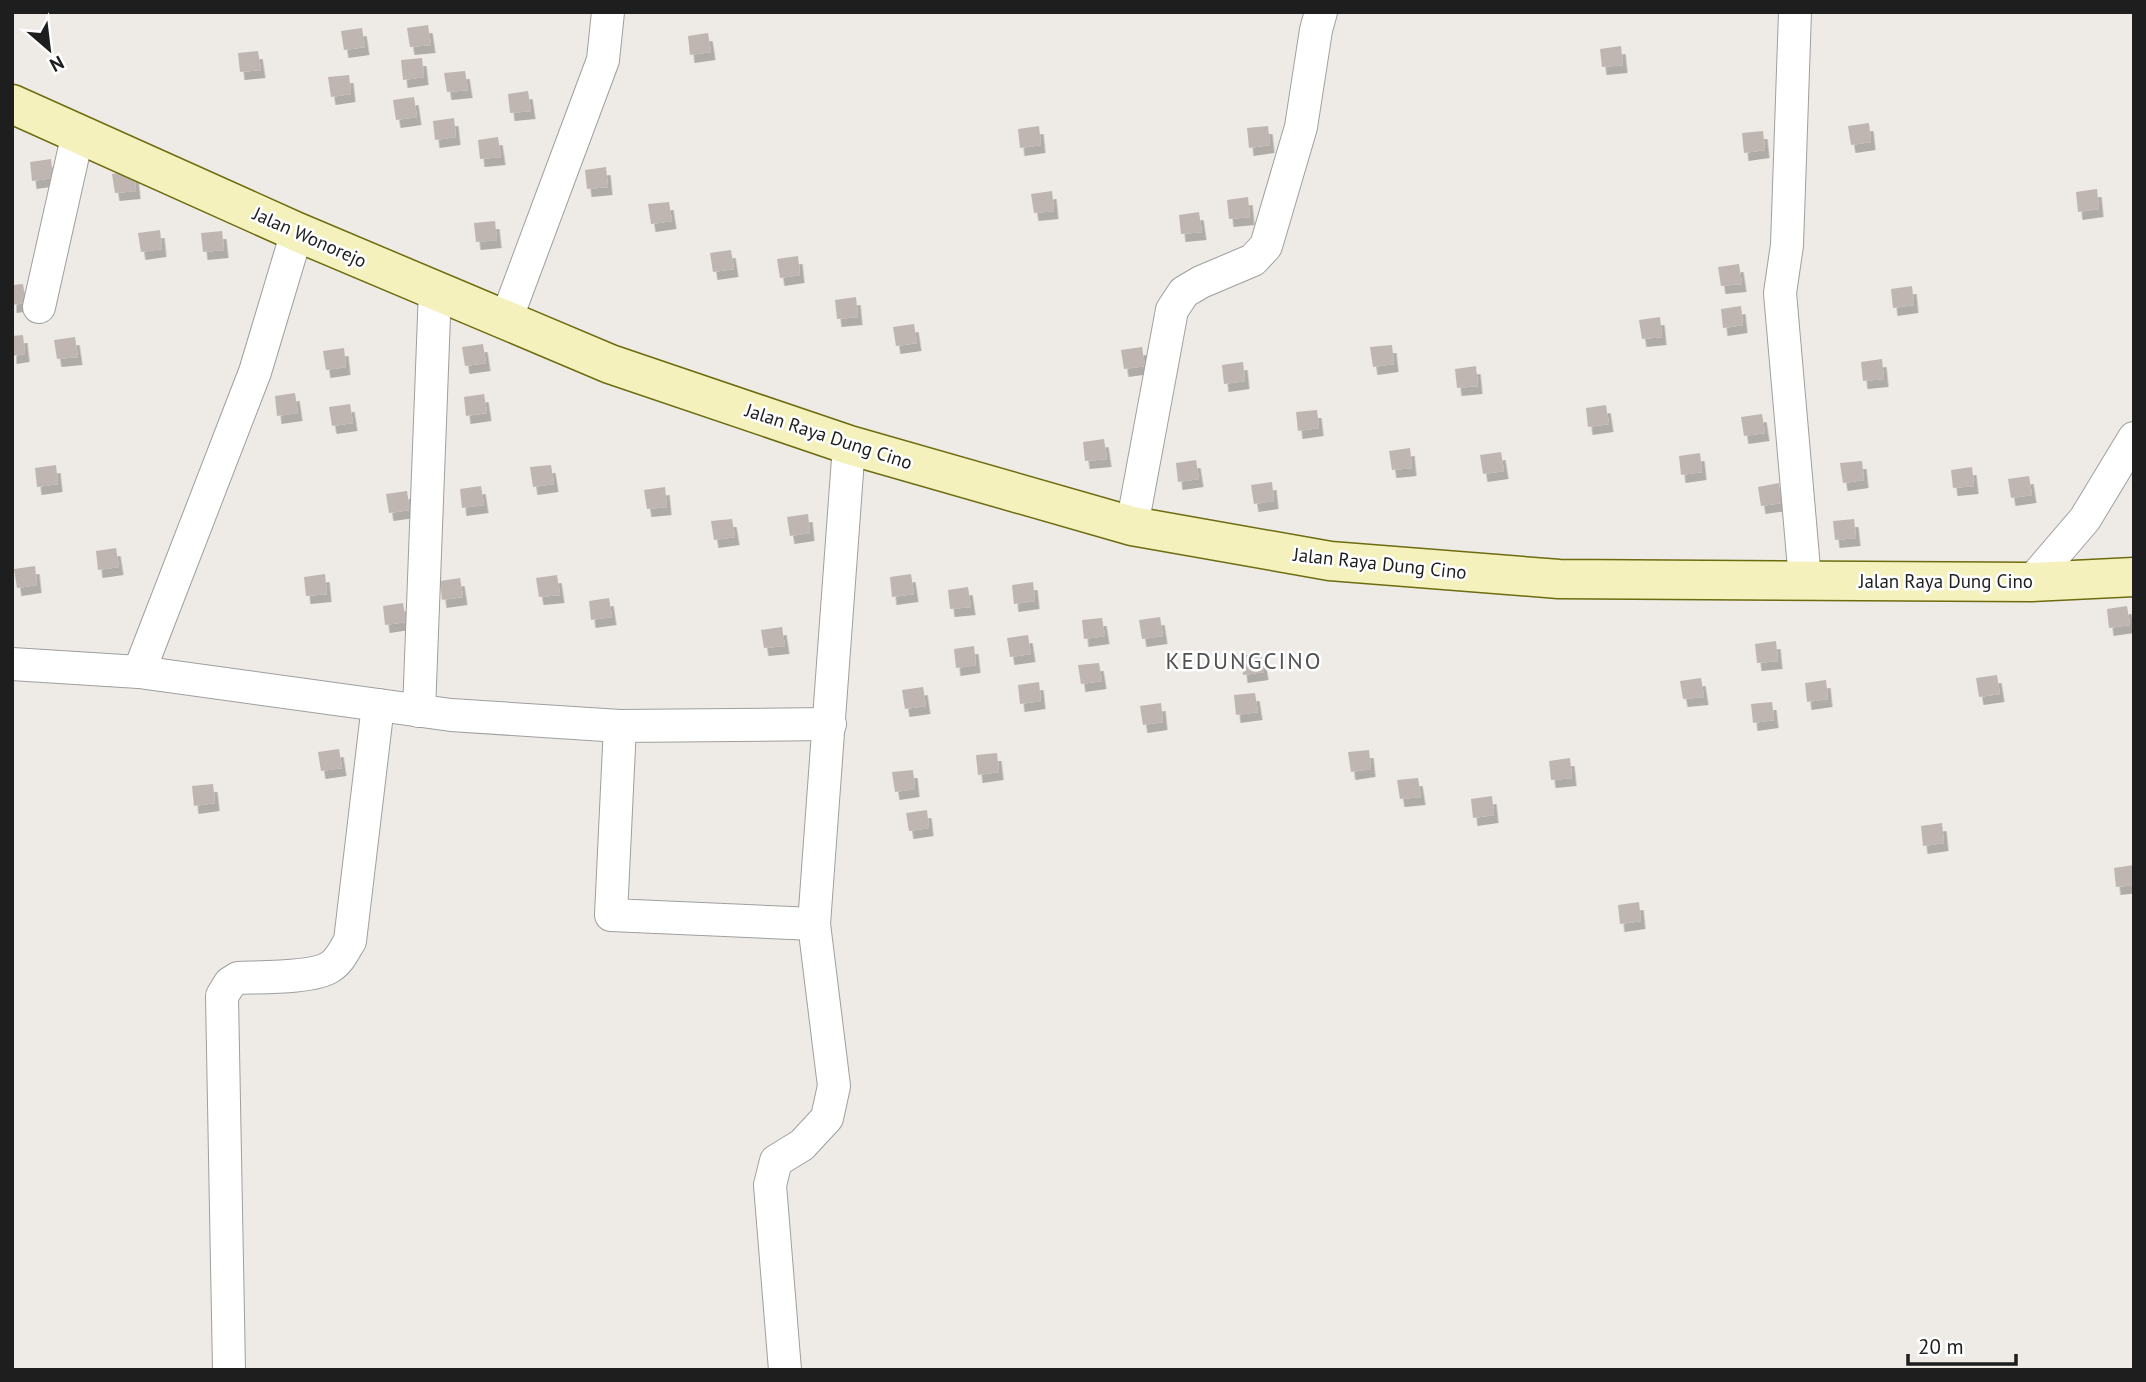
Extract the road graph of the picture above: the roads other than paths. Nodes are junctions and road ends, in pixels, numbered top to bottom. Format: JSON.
{"nodes":[{"id":1,"x":608,"y":12,"type":"edge"},
{"id":2,"x":1321,"y":12,"type":"edge"},
{"id":3,"x":1795,"y":12,"type":"edge"},
{"id":4,"x":12,"y":104,"type":"edge"},
{"id":5,"x":78,"y":134,"type":"junction"},
{"id":6,"x":296,"y":232,"type":"junction"},
{"id":7,"x":435,"y":290,"type":"junction"},
{"id":8,"x":38,"y":307,"type":"dead end"},
{"id":9,"x":506,"y":320,"type":"junction"},
{"id":10,"x":610,"y":364,"type":"joint"},
{"id":11,"x":2134,"y":438,"type":"edge"},
{"id":12,"x":849,"y":445,"type":"junction"},
{"id":13,"x":1132,"y":526,"type":"junction"},
{"id":14,"x":2134,"y":577,"type":"edge"},
{"id":15,"x":1805,"y":580,"type":"junction"},
{"id":16,"x":2031,"y":582,"type":"junction"},
{"id":17,"x":12,"y":664,"type":"edge"},
{"id":18,"x":139,"y":672,"type":"junction"},
{"id":19,"x":378,"y":705,"type":"junction"},
{"id":20,"x":419,"y":711,"type":"junction"},
{"id":21,"x":830,"y":724,"type":"junction"},
{"id":22,"x":620,"y":726,"type":"junction"},
{"id":23,"x":814,"y":924,"type":"junction"},
{"id":24,"x":229,"y":1370,"type":"edge"},
{"id":25,"x":785,"y":1370,"type":"edge"}],
"edges":[{"from":1,"to":9,"type":"street"},
{"from":2,"to":13,"type":"street"},
{"from":3,"to":15,"type":"street"},
{"from":4,"to":5,"type":"street","name":"Jalan Wonorejo"},
{"from":5,"to":6,"type":"street","name":"Jalan Wonorejo"},
{"from":5,"to":8,"type":"street"},
{"from":6,"to":7,"type":"street","name":"Jalan Wonorejo"},
{"from":6,"to":18,"type":"street"},
{"from":7,"to":9,"type":"street","name":"Jalan Wonorejo"},
{"from":7,"to":20,"type":"street"},
{"from":9,"to":10,"type":"street","name":"Jalan Wonorejo"},
{"from":10,"to":12,"type":"street","name":"Jalan Raya Dung Cino"},
{"from":11,"to":16,"type":"street"},
{"from":12,"to":13,"type":"street","name":"Jalan Raya Dung Cino"},
{"from":12,"to":21,"type":"street"},
{"from":13,"to":15,"type":"street","name":"Jalan Raya Dung Cino"},
{"from":14,"to":16,"type":"street","name":"Jalan Raya Dung Cino"},
{"from":15,"to":16,"type":"street","name":"Jalan Raya Dung Cino"},
{"from":17,"to":18,"type":"street"},
{"from":18,"to":19,"type":"street"},
{"from":19,"to":20,"type":"street"},
{"from":19,"to":24,"type":"street"},
{"from":20,"to":22,"type":"street"},
{"from":21,"to":22,"type":"street"},
{"from":21,"to":23,"type":"street"},
{"from":22,"to":23,"type":"street"},
{"from":23,"to":25,"type":"street"}]}
